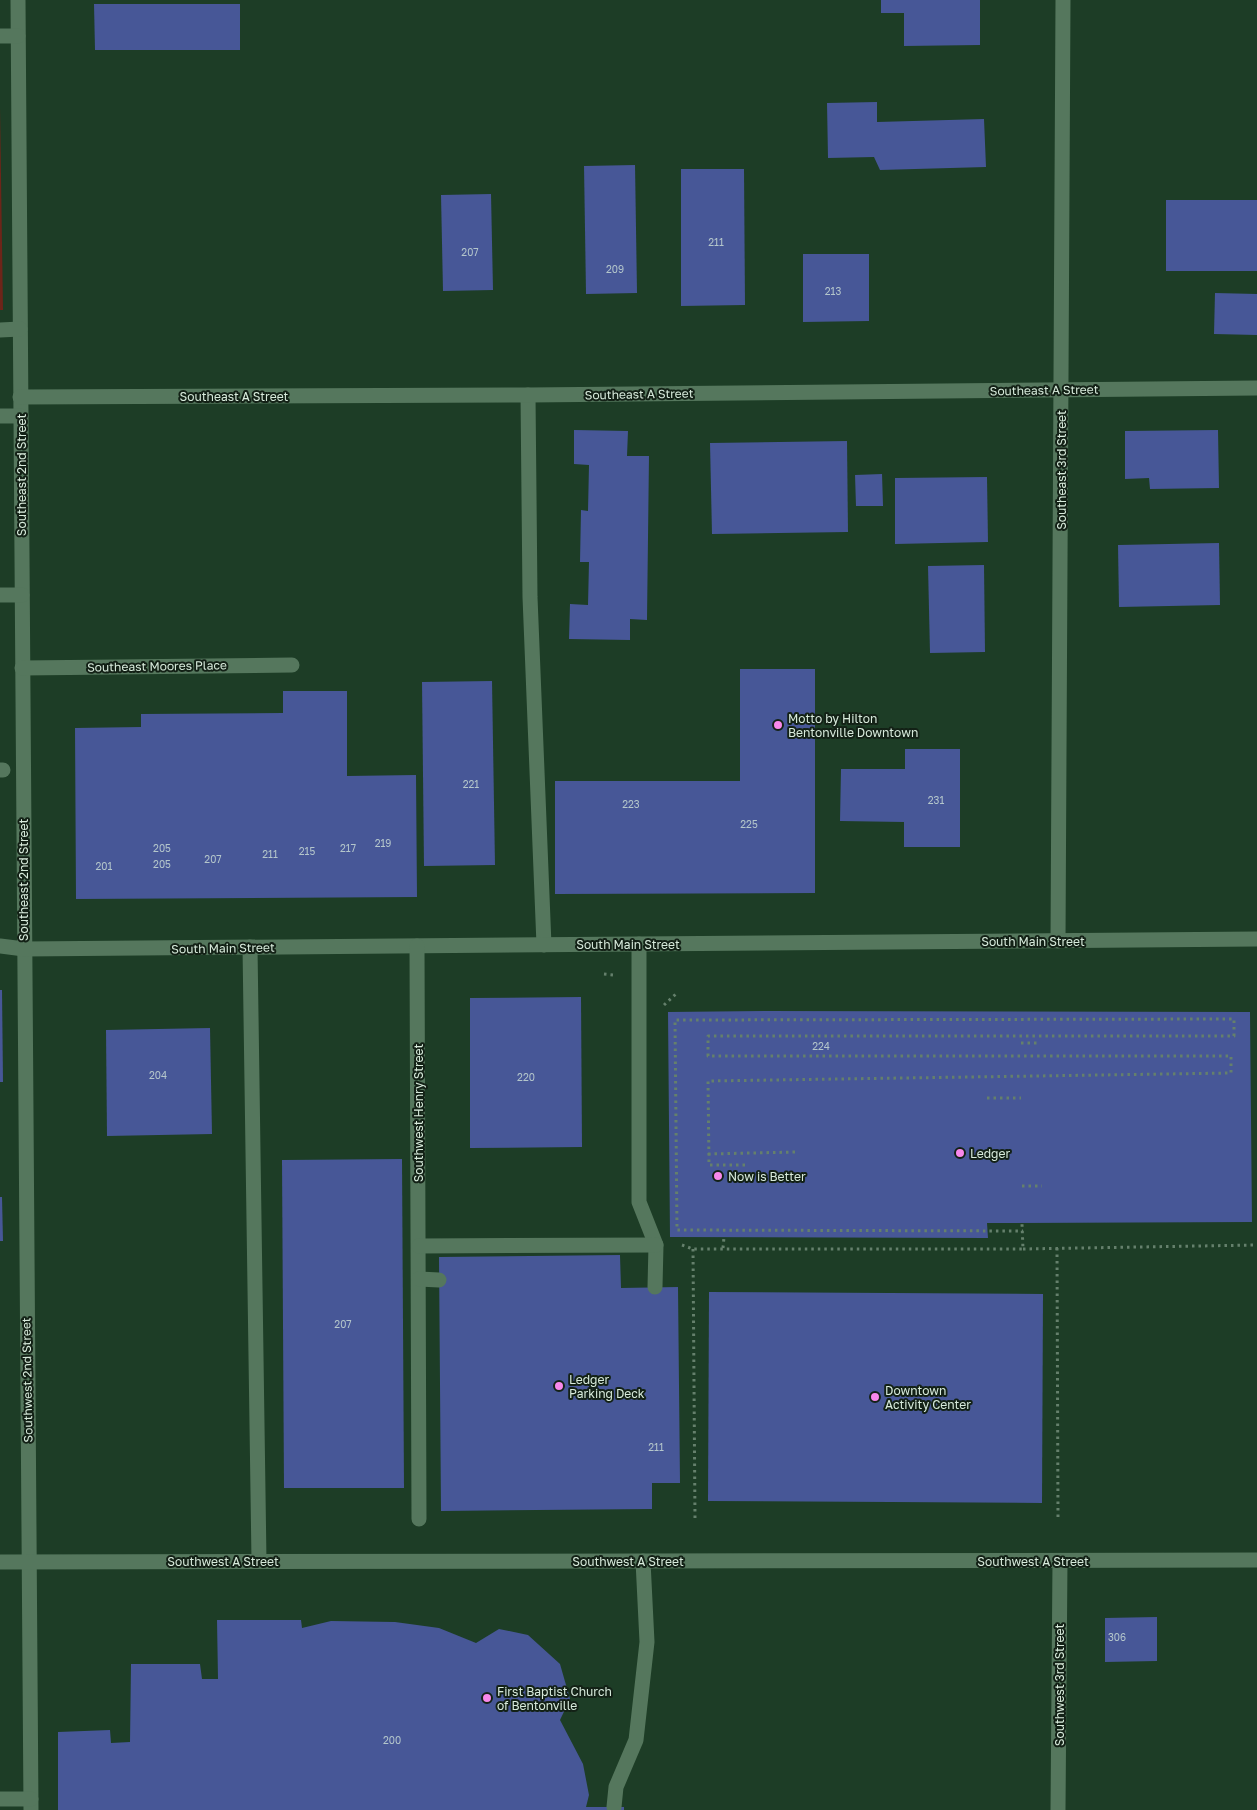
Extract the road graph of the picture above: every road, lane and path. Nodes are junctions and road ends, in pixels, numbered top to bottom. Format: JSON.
{"nodes":[{"id":1,"x":18,"y":0,"type":"edge"},
{"id":2,"x":1063,"y":0,"type":"edge"},
{"id":3,"x":0,"y":36,"type":"edge"},
{"id":4,"x":18,"y":36,"type":"junction"},
{"id":5,"x":20,"y":329,"type":"junction"},
{"id":6,"x":0,"y":330,"type":"edge"},
{"id":7,"x":1257,"y":388,"type":"edge"},
{"id":8,"x":1061,"y":389,"type":"junction"},
{"id":9,"x":528,"y":395,"type":"junction"},
{"id":10,"x":20,"y":397,"type":"junction"},
{"id":11,"x":0,"y":416,"type":"edge"},
{"id":12,"x":21,"y":416,"type":"junction"},
{"id":13,"x":0,"y":595,"type":"edge"},
{"id":14,"x":22,"y":595,"type":"junction"},
{"id":15,"x":292,"y":665,"type":"dead end"},
{"id":16,"x":22,"y":668,"type":"junction"},
{"id":17,"x":1257,"y":939,"type":"edge"},
{"id":18,"x":1058,"y":941,"type":"junction"},
{"id":19,"x":639,"y":944,"type":"junction"},
{"id":20,"x":544,"y":945,"type":"junction"},
{"id":21,"x":0,"y":946,"type":"edge"},
{"id":22,"x":417,"y":946,"type":"junction"},
{"id":23,"x":250,"y":947,"type":"junction"},
{"id":24,"x":24,"y":950,"type":"junction"},
{"id":25,"x":1021,"y":1043,"type":"dead end"},
{"id":26,"x":1040,"y":1043,"type":"dead end"},
{"id":27,"x":987,"y":1098,"type":"dead end"},
{"id":28,"x":1021,"y":1098,"type":"dead end"},
{"id":29,"x":796,"y":1152,"type":"dead end"},
{"id":30,"x":708,"y":1154,"type":"junction"},
{"id":31,"x":745,"y":1165,"type":"dead end"},
{"id":32,"x":1022,"y":1186,"type":"dead end"},
{"id":33,"x":1042,"y":1186,"type":"dead end"},
{"id":34,"x":677,"y":1223,"type":"dead end"},
{"id":35,"x":1022,"y":1224,"type":"dead end"},
{"id":36,"x":684,"y":1231,"type":"dead end"},
{"id":37,"x":1023,"y":1231,"type":"junction"},
{"id":38,"x":724,"y":1237,"type":"dead end"},
{"id":39,"x":656,"y":1245,"type":"junction"},
{"id":40,"x":1257,"y":1245,"type":"edge"},
{"id":41,"x":419,"y":1246,"type":"junction"},
{"id":42,"x":723,"y":1248,"type":"junction"},
{"id":43,"x":1058,"y":1248,"type":"junction"},
{"id":44,"x":1023,"y":1249,"type":"junction"},
{"id":45,"x":419,"y":1279,"type":"junction"},
{"id":46,"x":439,"y":1280,"type":"dead end"},
{"id":47,"x":656,"y":1287,"type":"dead end"},
{"id":48,"x":1058,"y":1518,"type":"dead end"},
{"id":49,"x":419,"y":1519,"type":"dead end"},
{"id":50,"x":695,"y":1519,"type":"dead end"},
{"id":51,"x":1257,"y":1560,"type":"edge"},
{"id":52,"x":29,"y":1561,"type":"junction"},
{"id":53,"x":259,"y":1561,"type":"junction"},
{"id":54,"x":643,"y":1561,"type":"junction"},
{"id":55,"x":1060,"y":1561,"type":"junction"},
{"id":56,"x":0,"y":1562,"type":"edge"},
{"id":57,"x":0,"y":1799,"type":"edge"},
{"id":58,"x":31,"y":1804,"type":"edge"},
{"id":59,"x":614,"y":1807,"type":"dead end"},
{"id":60,"x":1058,"y":1810,"type":"edge"}],
"edges":[{"from":1,"to":4,"type":"street","name":"Southeast 2nd Street"},
{"from":2,"to":8,"type":"street","name":"Southeast 3rd Street"},
{"from":3,"to":4,"type":"street"},
{"from":4,"to":5,"type":"street","name":"Southeast 2nd Street"},
{"from":5,"to":6,"type":"street"},
{"from":5,"to":10,"type":"street","name":"Southeast 2nd Street"},
{"from":7,"to":8,"type":"street","name":"Southeast A Street"},
{"from":8,"to":9,"type":"street","name":"Southeast A Street"},
{"from":8,"to":18,"type":"street","name":"Southeast 3rd Street"},
{"from":9,"to":10,"type":"street","name":"Southeast A Street"},
{"from":9,"to":20,"type":"street"},
{"from":10,"to":12,"type":"street","name":"Southeast 2nd Street"},
{"from":11,"to":12,"type":"street"},
{"from":12,"to":14,"type":"street","name":"Southeast 2nd Street"},
{"from":13,"to":14,"type":"street"},
{"from":14,"to":16,"type":"street","name":"Southeast 2nd Street"},
{"from":15,"to":16,"type":"street","name":"Southeast Moores Place"},
{"from":16,"to":24,"type":"street","name":"Southeast 2nd Street"},
{"from":17,"to":18,"type":"street","name":"South Main Street"},
{"from":18,"to":19,"type":"street","name":"South Main Street"},
{"from":19,"to":20,"type":"street","name":"South Main Street"},
{"from":19,"to":39,"type":"street"},
{"from":20,"to":22,"type":"street","name":"South Main Street"},
{"from":21,"to":24,"type":"street","name":"South Main Street"},
{"from":22,"to":23,"type":"street","name":"South Main Street"},
{"from":22,"to":41,"type":"street","name":"Southwest Henry Street"},
{"from":23,"to":24,"type":"street","name":"South Main Street"},
{"from":23,"to":53,"type":"street"},
{"from":24,"to":52,"type":"street","name":"Southwest 2nd Street"},
{"from":25,"to":26,"type":"path"},
{"from":27,"to":28,"type":"path"},
{"from":29,"to":30,"type":"path"},
{"from":30,"to":31,"type":"path"},
{"from":30,"to":34,"type":"path"},
{"from":32,"to":33,"type":"path"},
{"from":35,"to":37,"type":"path"},
{"from":36,"to":37,"type":"path"},
{"from":37,"to":44,"type":"path"},
{"from":38,"to":42,"type":"path"},
{"from":39,"to":41,"type":"street"},
{"from":39,"to":47,"type":"street"},
{"from":40,"to":43,"type":"path"},
{"from":41,"to":45,"type":"street","name":"Southwest Henry Street"},
{"from":42,"to":44,"type":"path"},
{"from":42,"to":50,"type":"path"},
{"from":43,"to":44,"type":"path"},
{"from":43,"to":48,"type":"path"},
{"from":45,"to":46,"type":"street"},
{"from":45,"to":49,"type":"street","name":"Southwest Henry Street"},
{"from":51,"to":55,"type":"street","name":"Southwest A Street"},
{"from":52,"to":53,"type":"street","name":"Southwest A Street"},
{"from":52,"to":56,"type":"street","name":"Southwest A Street"},
{"from":52,"to":58,"type":"street","name":"Southwest 2nd Street"},
{"from":53,"to":54,"type":"street","name":"Southwest A Street"},
{"from":54,"to":55,"type":"street","name":"Southwest A Street"},
{"from":54,"to":59,"type":"street"},
{"from":55,"to":60,"type":"street","name":"Southwest 3rd Street"},
{"from":57,"to":58,"type":"street"}]}
